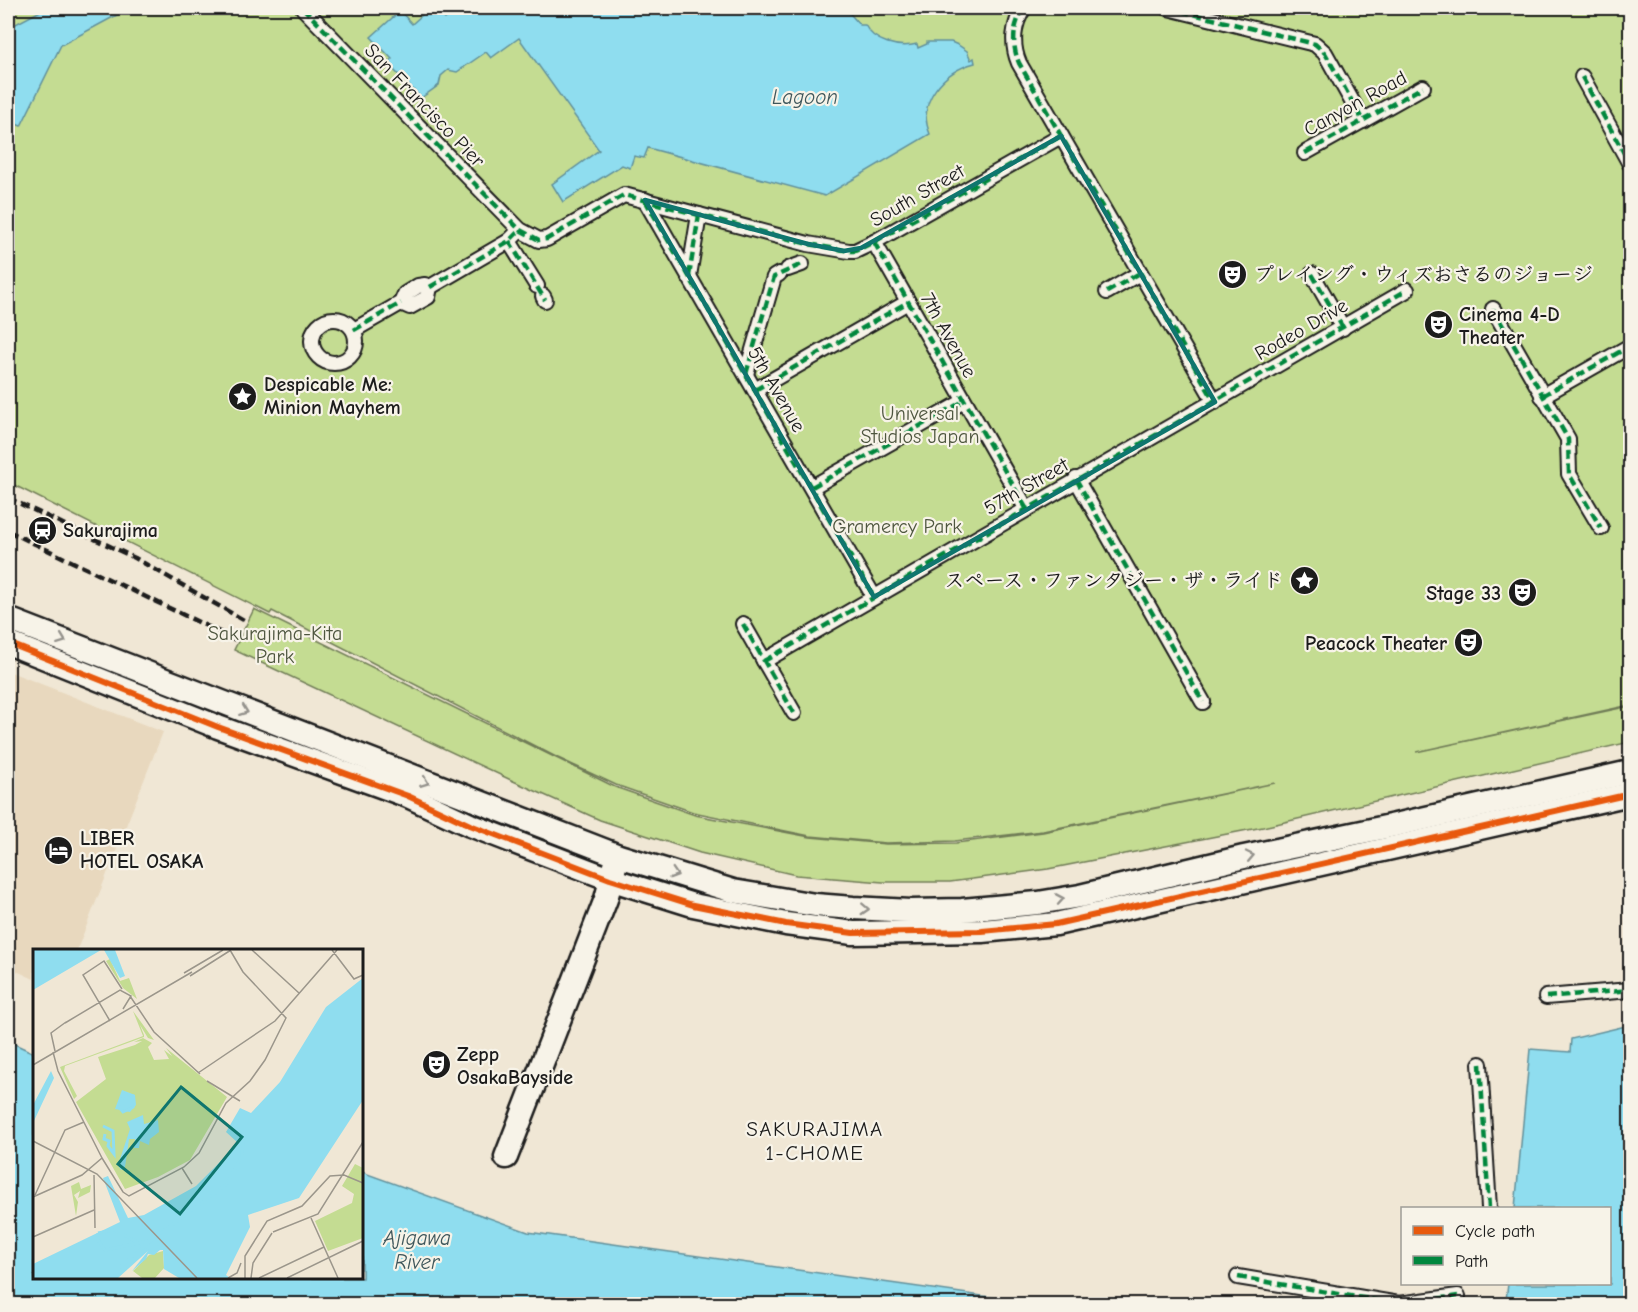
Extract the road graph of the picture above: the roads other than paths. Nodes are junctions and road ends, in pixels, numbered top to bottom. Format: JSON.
{"nodes":[{"id":1,"x":303,"y":8,"type":"edge"},
{"id":2,"x":1024,"y":8,"type":"edge"},
{"id":3,"x":1168,"y":8,"type":"edge"},
{"id":4,"x":1582,"y":76,"type":"dead end"},
{"id":5,"x":1423,"y":87,"type":"dead end"},
{"id":6,"x":1363,"y":121,"type":"junction"},
{"id":7,"x":1061,"y":136,"type":"junction"},
{"id":8,"x":1305,"y":153,"type":"dead end"},
{"id":9,"x":1630,"y":164,"type":"edge"},
{"id":10,"x":645,"y":200,"type":"junction"},
{"id":11,"x":699,"y":215,"type":"junction"},
{"id":12,"x":520,"y":230,"type":"junction"},
{"id":13,"x":509,"y":241,"type":"junction"},
{"id":14,"x":874,"y":242,"type":"junction"},
{"id":15,"x":802,"y":264,"type":"dead end"},
{"id":16,"x":1140,"y":273,"type":"junction"},
{"id":17,"x":1312,"y":274,"type":"dead end"},
{"id":18,"x":689,"y":276,"type":"junction"},
{"id":19,"x":1407,"y":290,"type":"dead end"},
{"id":20,"x":1107,"y":292,"type":"dead end"},
{"id":21,"x":542,"y":294,"type":"dead end"},
{"id":22,"x":908,"y":302,"type":"junction"},
{"id":23,"x":1493,"y":309,"type":"dead end"},
{"id":24,"x":1343,"y":328,"type":"junction"},
{"id":25,"x":354,"y":330,"type":"dead end"},
{"id":26,"x":1630,"y":345,"type":"edge"},
{"id":27,"x":746,"y":374,"type":"junction"},
{"id":28,"x":755,"y":390,"type":"junction"},
{"id":29,"x":1542,"y":396,"type":"junction"},
{"id":30,"x":964,"y":401,"type":"junction"},
{"id":31,"x":1215,"y":402,"type":"junction"},
{"id":32,"x":1076,"y":479,"type":"junction"},
{"id":33,"x":812,"y":488,"type":"junction"},
{"id":34,"x":1026,"y":508,"type":"junction"},
{"id":35,"x":1601,"y":528,"type":"dead end"},
{"id":36,"x":874,"y":597,"type":"junction"},
{"id":37,"x":8,"y":619,"type":"edge"},
{"id":38,"x":743,"y":624,"type":"dead end"},
{"id":39,"x":8,"y":643,"type":"edge"},
{"id":40,"x":764,"y":661,"type":"junction"},
{"id":41,"x":1203,"y":702,"type":"dead end"},
{"id":42,"x":794,"y":712,"type":"dead end"},
{"id":43,"x":1630,"y":772,"type":"edge"},
{"id":44,"x":1630,"y":794,"type":"edge"},
{"id":45,"x":618,"y":856,"type":"junction"},
{"id":46,"x":610,"y":879,"type":"junction"},
{"id":47,"x":1630,"y":990,"type":"edge"},
{"id":48,"x":1546,"y":997,"type":"dead end"},
{"id":49,"x":1480,"y":1064,"type":"dead end"},
{"id":50,"x":506,"y":1157,"type":"dead end"},
{"id":51,"x":1489,"y":1207,"type":"edge"},
{"id":52,"x":1238,"y":1277,"type":"dead end"},
{"id":53,"x":1458,"y":1296,"type":"dead end"}],
"edges":[{"from":1,"to":12,"type":"street","name":"San Francisco Pier"},
{"from":2,"to":7,"type":"street"},
{"from":3,"to":6,"type":"street"},
{"from":4,"to":9,"type":"street"},
{"from":5,"to":6,"type":"street","name":"Canyon Road"},
{"from":6,"to":8,"type":"street","name":"Canyon Road"},
{"from":7,"to":14,"type":"street","name":"South Street"},
{"from":7,"to":16,"type":"street"},
{"from":10,"to":11,"type":"street","name":"South Street"},
{"from":10,"to":12,"type":"street","name":"South Street"},
{"from":10,"to":18,"type":"street","name":"5th Avenue"},
{"from":11,"to":14,"type":"street","name":"South Street"},
{"from":11,"to":18,"type":"street"},
{"from":12,"to":13,"type":"street"},
{"from":13,"to":21,"type":"street"},
{"from":13,"to":25,"type":"street"},
{"from":14,"to":22,"type":"street","name":"7th Avenue"},
{"from":15,"to":27,"type":"street"},
{"from":16,"to":20,"type":"street"},
{"from":16,"to":31,"type":"street"},
{"from":17,"to":24,"type":"street"},
{"from":18,"to":27,"type":"street","name":"5th Avenue"},
{"from":19,"to":24,"type":"street","name":"Rodeo Drive"},
{"from":22,"to":28,"type":"street"},
{"from":22,"to":30,"type":"street","name":"7th Avenue"},
{"from":23,"to":29,"type":"street"},
{"from":24,"to":31,"type":"street","name":"Rodeo Drive"},
{"from":26,"to":29,"type":"street"},
{"from":27,"to":28,"type":"street","name":"5th Avenue"},
{"from":28,"to":33,"type":"street","name":"5th Avenue"},
{"from":29,"to":35,"type":"street"},
{"from":30,"to":33,"type":"street"},
{"from":30,"to":34,"type":"street","name":"7th Avenue"},
{"from":31,"to":32,"type":"street","name":"57th Street"},
{"from":32,"to":34,"type":"street","name":"57th Street"},
{"from":32,"to":41,"type":"street"},
{"from":33,"to":36,"type":"street","name":"5th Avenue"},
{"from":34,"to":36,"type":"street","name":"57th Street"},
{"from":36,"to":40,"type":"street","name":"57th Street"},
{"from":37,"to":45,"type":"street","one_way":true},
{"from":38,"to":40,"type":"street"},
{"from":39,"to":46,"type":"street"},
{"from":40,"to":42,"type":"street"},
{"from":45,"to":43,"type":"street","one_way":true},
{"from":44,"to":46,"type":"street"},
{"from":45,"to":46,"type":"street"},
{"from":46,"to":50,"type":"street"},
{"from":47,"to":48,"type":"street"},
{"from":49,"to":51,"type":"street"},
{"from":52,"to":53,"type":"street"}]}
